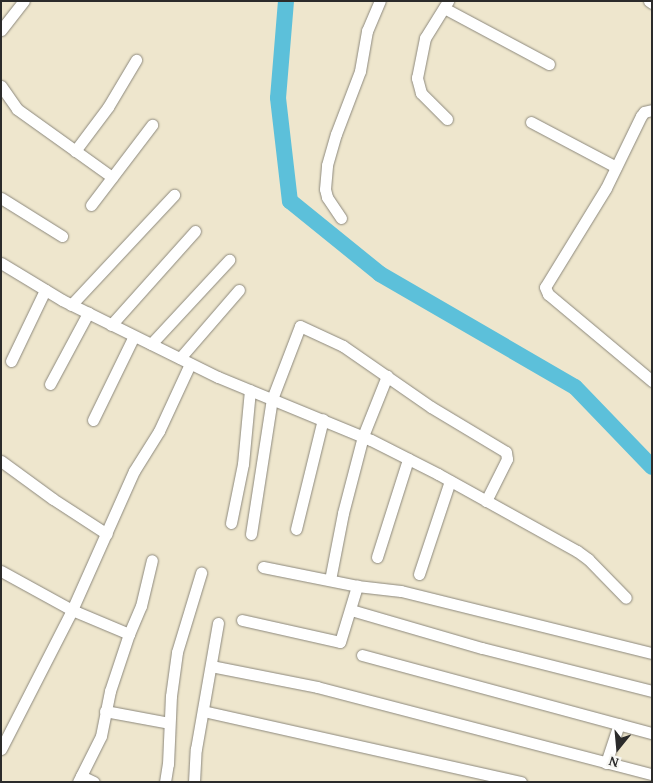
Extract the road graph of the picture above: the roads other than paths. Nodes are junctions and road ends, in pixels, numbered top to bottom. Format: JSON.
{"nodes":[{"id":1,"x":24,"y":1,"type":"edge"},
{"id":2,"x":380,"y":1,"type":"edge"},
{"id":3,"x":446,"y":4,"type":"edge"},
{"id":4,"x":1,"y":30,"type":"edge"},
{"id":5,"x":136,"y":60,"type":"dead end"},
{"id":6,"x":549,"y":64,"type":"dead end"},
{"id":7,"x":1,"y":86,"type":"edge"},
{"id":8,"x":652,"y":110,"type":"edge"},
{"id":9,"x":447,"y":120,"type":"dead end"},
{"id":10,"x":531,"y":122,"type":"dead end"},
{"id":11,"x":152,"y":125,"type":"dead end"},
{"id":12,"x":75,"y":151,"type":"junction"},
{"id":13,"x":616,"y":167,"type":"junction"},
{"id":14,"x":112,"y":177,"type":"junction"},
{"id":15,"x":174,"y":195,"type":"dead end"},
{"id":16,"x":1,"y":198,"type":"edge"},
{"id":17,"x":91,"y":205,"type":"dead end"},
{"id":18,"x":341,"y":218,"type":"dead end"},
{"id":19,"x":195,"y":230,"type":"dead end"},
{"id":20,"x":62,"y":236,"type":"dead end"},
{"id":21,"x":229,"y":260,"type":"dead end"},
{"id":22,"x":1,"y":263,"type":"edge"},
{"id":23,"x":45,"y":290,"type":"junction"},
{"id":24,"x":238,"y":290,"type":"dead end"},
{"id":25,"x":71,"y":305,"type":"junction"},
{"id":26,"x":88,"y":313,"type":"junction"},
{"id":27,"x":111,"y":325,"type":"junction"},
{"id":28,"x":134,"y":336,"type":"junction"},
{"id":29,"x":151,"y":344,"type":"junction"},
{"id":30,"x":11,"y":361,"type":"dead end"},
{"id":31,"x":185,"y":361,"type":"junction"},
{"id":32,"x":388,"y":376,"type":"junction"},
{"id":33,"x":652,"y":381,"type":"edge"},
{"id":34,"x":50,"y":384,"type":"dead end"},
{"id":35,"x":250,"y":390,"type":"junction"},
{"id":36,"x":272,"y":399,"type":"junction"},
{"id":37,"x":93,"y":420,"type":"dead end"},
{"id":38,"x":324,"y":420,"type":"junction"},
{"id":39,"x":362,"y":436,"type":"junction"},
{"id":40,"x":408,"y":459,"type":"junction"},
{"id":41,"x":1,"y":461,"type":"edge"},
{"id":42,"x":450,"y":481,"type":"junction"},
{"id":43,"x":486,"y":501,"type":"junction"},
{"id":44,"x":231,"y":523,"type":"dead end"},
{"id":45,"x":296,"y":529,"type":"dead end"},
{"id":46,"x":107,"y":534,"type":"junction"},
{"id":47,"x":251,"y":534,"type":"dead end"},
{"id":48,"x":377,"y":557,"type":"dead end"},
{"id":49,"x":152,"y":560,"type":"dead end"},
{"id":50,"x":263,"y":566,"type":"dead end"},
{"id":51,"x":1,"y":571,"type":"edge"},
{"id":52,"x":202,"y":573,"type":"dead end"},
{"id":53,"x":418,"y":574,"type":"dead end"},
{"id":54,"x":330,"y":580,"type":"junction"},
{"id":55,"x":357,"y":586,"type":"junction"},
{"id":56,"x":626,"y":598,"type":"dead end"},
{"id":57,"x":72,"y":610,"type":"junction"},
{"id":58,"x":350,"y":610,"type":"junction"},
{"id":59,"x":242,"y":620,"type":"dead end"},
{"id":60,"x":218,"y":623,"type":"dead end"},
{"id":61,"x":129,"y":634,"type":"junction"},
{"id":62,"x":652,"y":653,"type":"edge"},
{"id":63,"x":362,"y":655,"type":"dead end"},
{"id":64,"x":211,"y":666,"type":"junction"},
{"id":65,"x":652,"y":691,"type":"edge"},
{"id":66,"x":106,"y":711,"type":"junction"},
{"id":67,"x":203,"y":711,"type":"junction"},
{"id":68,"x":169,"y":723,"type":"junction"},
{"id":69,"x":618,"y":724,"type":"junction"},
{"id":70,"x":652,"y":733,"type":"edge"},
{"id":71,"x":1,"y":749,"type":"edge"},
{"id":72,"x":606,"y":763,"type":"junction"},
{"id":73,"x":652,"y":774,"type":"edge"},
{"id":74,"x":79,"y":779,"type":"edge"},
{"id":75,"x":94,"y":782,"type":"edge"},
{"id":76,"x":165,"y":782,"type":"edge"},
{"id":77,"x":194,"y":782,"type":"edge"},
{"id":78,"x":521,"y":782,"type":"edge"}],
"edges":[{"from":1,"to":4,"type":"street"},
{"from":2,"to":18,"type":"street"},
{"from":3,"to":6,"type":"street"},
{"from":3,"to":9,"type":"street"},
{"from":5,"to":12,"type":"street"},
{"from":7,"to":12,"type":"street"},
{"from":8,"to":13,"type":"street"},
{"from":10,"to":13,"type":"street"},
{"from":11,"to":14,"type":"street"},
{"from":12,"to":14,"type":"street"},
{"from":13,"to":33,"type":"street"},
{"from":14,"to":17,"type":"street"},
{"from":15,"to":25,"type":"street"},
{"from":16,"to":20,"type":"street"},
{"from":19,"to":27,"type":"street"},
{"from":21,"to":29,"type":"street"},
{"from":22,"to":23,"type":"street"},
{"from":23,"to":25,"type":"street"},
{"from":23,"to":30,"type":"street"},
{"from":24,"to":31,"type":"street"},
{"from":25,"to":26,"type":"street"},
{"from":26,"to":27,"type":"street"},
{"from":26,"to":34,"type":"street"},
{"from":27,"to":28,"type":"street"},
{"from":28,"to":29,"type":"street"},
{"from":28,"to":37,"type":"street"},
{"from":29,"to":31,"type":"street"},
{"from":31,"to":35,"type":"street"},
{"from":31,"to":46,"type":"street"},
{"from":32,"to":36,"type":"street"},
{"from":32,"to":39,"type":"street"},
{"from":32,"to":43,"type":"street"},
{"from":35,"to":36,"type":"street"},
{"from":35,"to":44,"type":"street"},
{"from":36,"to":38,"type":"street"},
{"from":36,"to":47,"type":"street"},
{"from":38,"to":39,"type":"street"},
{"from":38,"to":45,"type":"street"},
{"from":39,"to":40,"type":"street"},
{"from":39,"to":54,"type":"street"},
{"from":40,"to":42,"type":"street"},
{"from":40,"to":48,"type":"street"},
{"from":41,"to":46,"type":"street"},
{"from":42,"to":43,"type":"street"},
{"from":42,"to":53,"type":"street"},
{"from":43,"to":56,"type":"street"},
{"from":46,"to":57,"type":"street"},
{"from":49,"to":61,"type":"street"},
{"from":50,"to":54,"type":"street"},
{"from":51,"to":57,"type":"street"},
{"from":52,"to":68,"type":"street"},
{"from":54,"to":55,"type":"street"},
{"from":55,"to":58,"type":"street"},
{"from":55,"to":62,"type":"street"},
{"from":57,"to":61,"type":"street"},
{"from":57,"to":71,"type":"street"},
{"from":58,"to":59,"type":"street"},
{"from":58,"to":65,"type":"street"},
{"from":60,"to":64,"type":"street"},
{"from":61,"to":66,"type":"street"},
{"from":63,"to":69,"type":"street"},
{"from":64,"to":67,"type":"street"},
{"from":64,"to":72,"type":"street"},
{"from":66,"to":68,"type":"street"},
{"from":66,"to":74,"type":"street"},
{"from":67,"to":77,"type":"street"},
{"from":67,"to":78,"type":"street"},
{"from":68,"to":76,"type":"street"},
{"from":69,"to":70,"type":"street"},
{"from":69,"to":72,"type":"street"},
{"from":72,"to":73,"type":"street"},
{"from":74,"to":75,"type":"street"}]}
